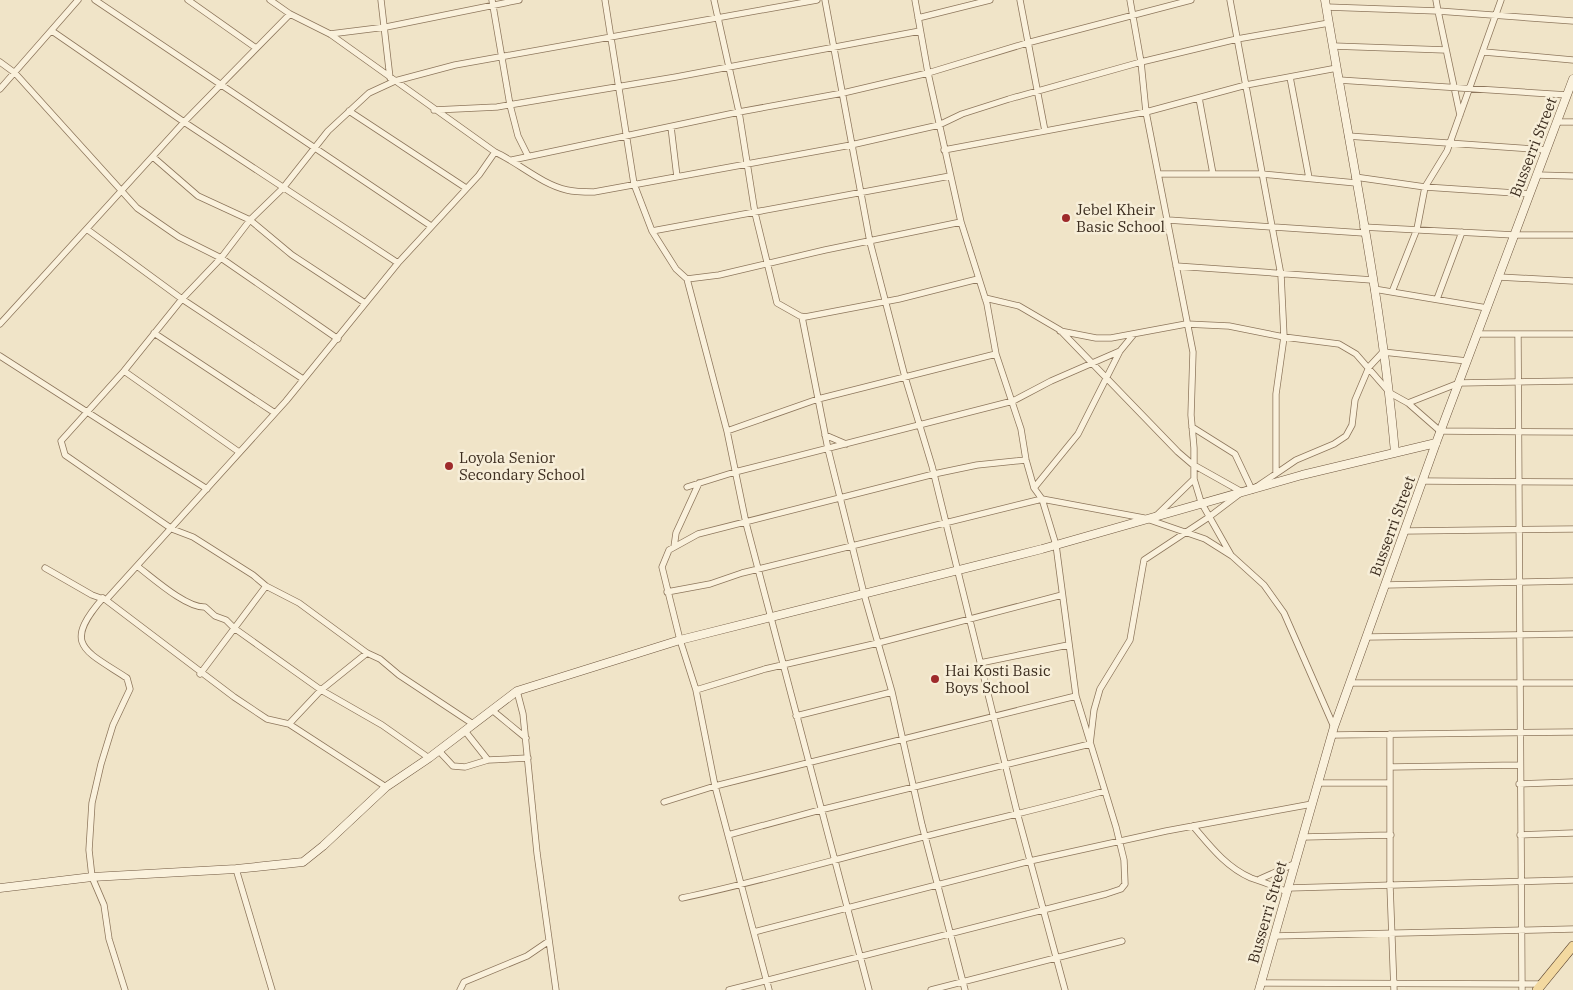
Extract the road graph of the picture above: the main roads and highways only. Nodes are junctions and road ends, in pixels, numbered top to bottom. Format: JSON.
{"nodes":[{"id":1,"x":1326,"y":4,"type":"edge"},
{"id":2,"x":1573,"y":79,"type":"edge"},
{"id":3,"x":1436,"y":443,"type":"junction"},
{"id":4,"x":1395,"y":453,"type":"junction"},
{"id":5,"x":0,"y":888,"type":"edge"},
{"id":6,"x":1573,"y":946,"type":"edge"},
{"id":7,"x":1260,"y":987,"type":"edge"},
{"id":8,"x":1540,"y":987,"type":"edge"}],
"edges":[{"from":1,"to":4,"type":"main road"},
{"from":2,"to":3,"type":"main road","name":"Busserri Street"},
{"from":3,"to":4,"type":"main road"},
{"from":3,"to":7,"type":"main road","name":"Busserri Street"},
{"from":4,"to":5,"type":"main road"},
{"from":6,"to":8,"type":"main road"}]}
